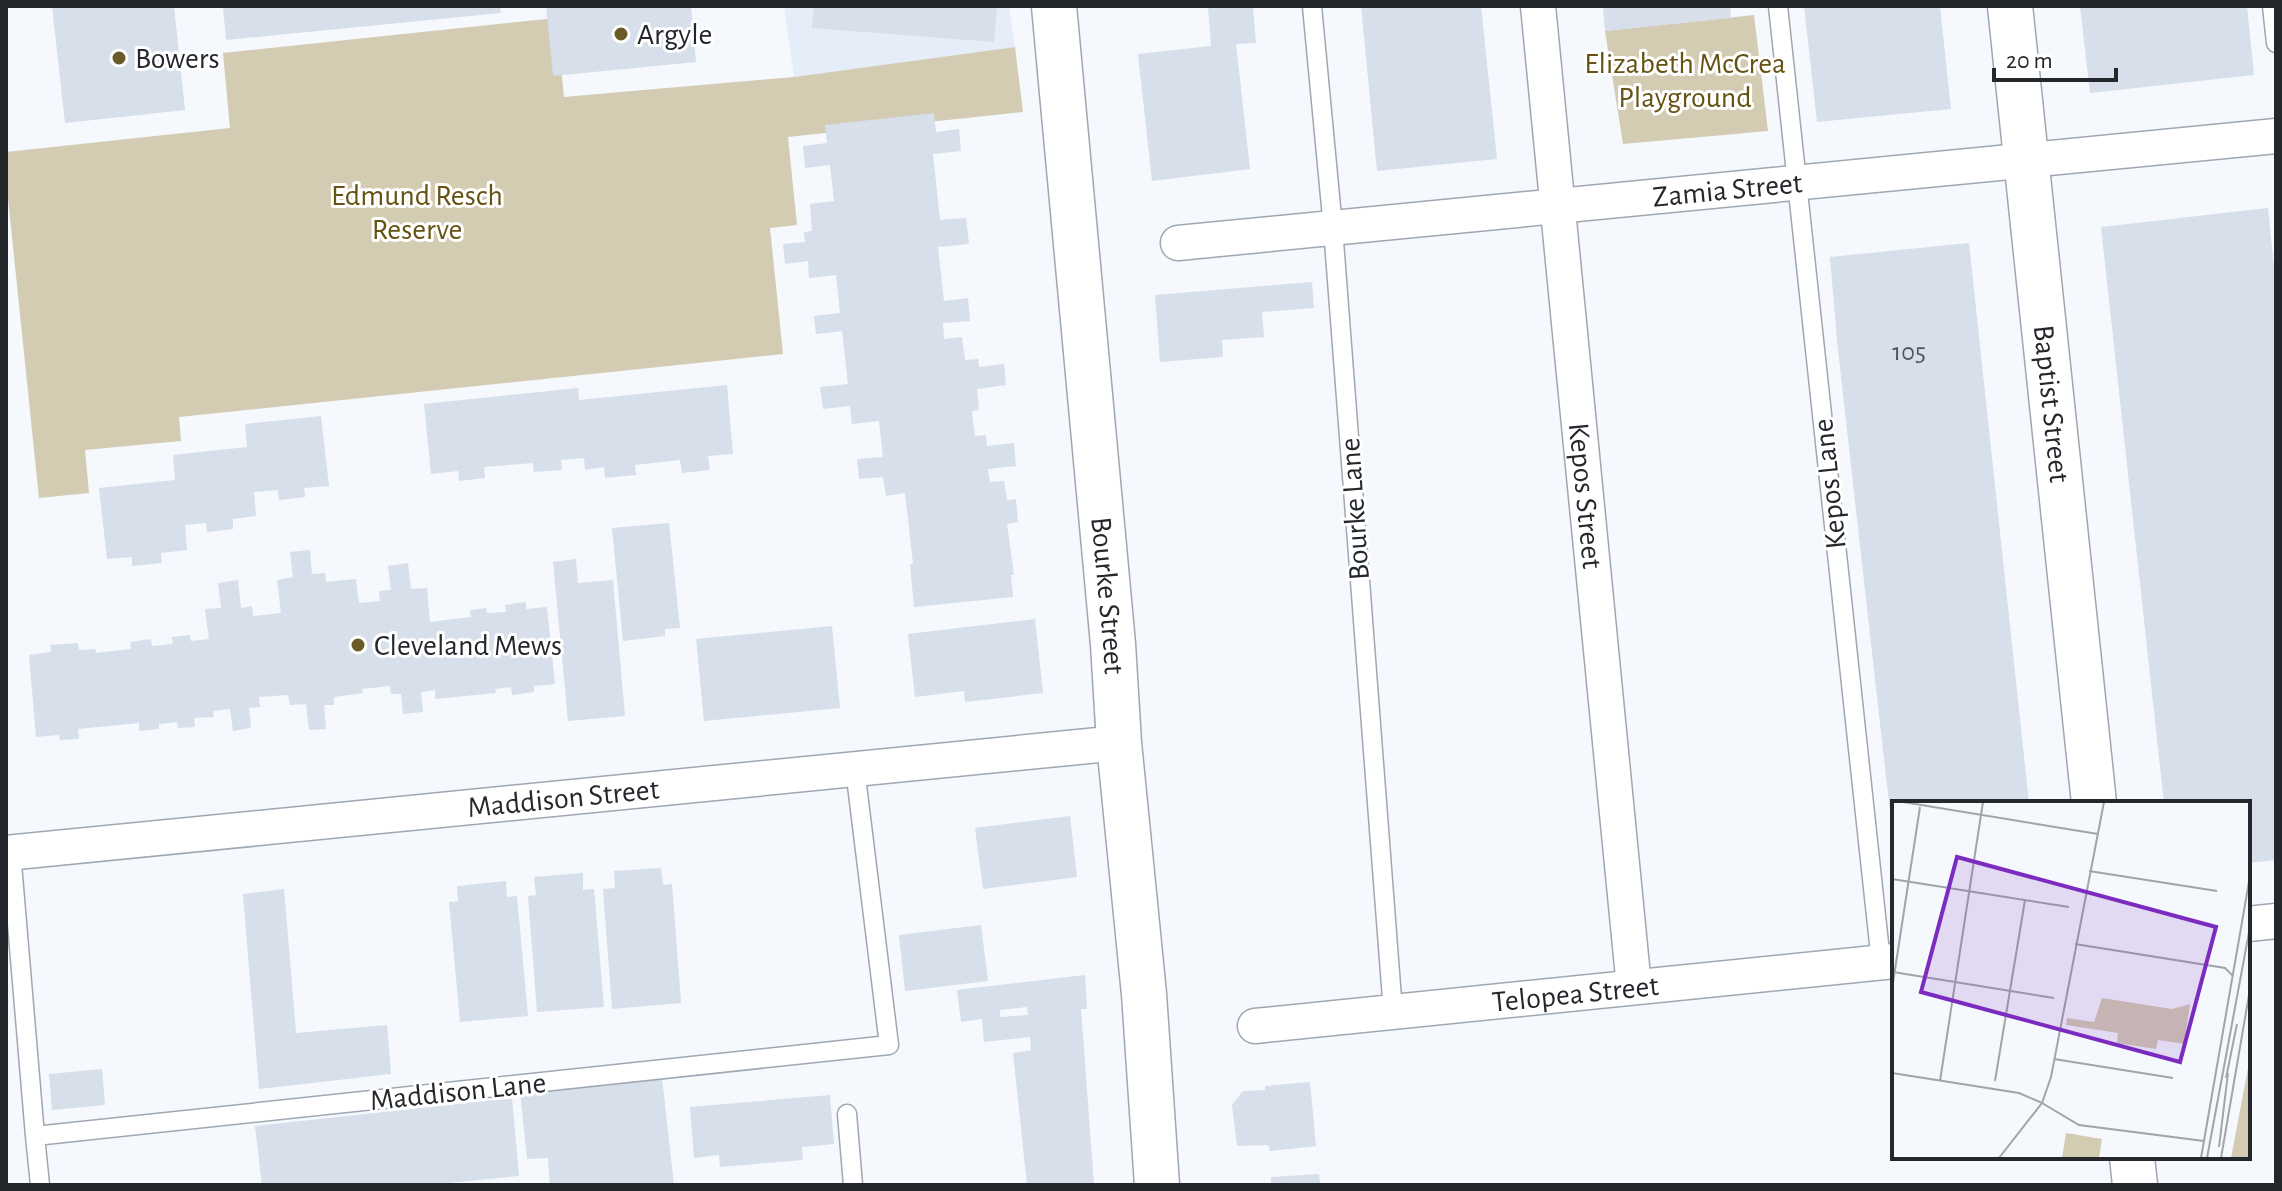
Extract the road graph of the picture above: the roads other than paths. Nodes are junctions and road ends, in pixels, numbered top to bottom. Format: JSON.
{"nodes":[{"id":1,"x":1054,"y":6,"type":"edge"},
{"id":2,"x":1312,"y":6,"type":"edge"},
{"id":3,"x":1538,"y":6,"type":"edge"},
{"id":4,"x":1778,"y":6,"type":"edge"},
{"id":5,"x":2010,"y":6,"type":"edge"},
{"id":6,"x":2272,"y":6,"type":"edge"},
{"id":7,"x":2276,"y":43,"type":"edge"},
{"id":8,"x":2276,"y":136,"type":"edge"},
{"id":9,"x":2026,"y":161,"type":"junction"},
{"id":10,"x":1796,"y":183,"type":"junction"},
{"id":11,"x":1559,"y":206,"type":"junction"},
{"id":12,"x":1333,"y":228,"type":"junction"},
{"id":13,"x":1178,"y":243,"type":"dead end"},
{"id":14,"x":1119,"y":743,"type":"junction"},
{"id":15,"x":855,"y":769,"type":"junction"},
{"id":16,"x":2094,"y":801,"type":"edge"},
{"id":17,"x":9,"y":852,"type":"edge"},
{"id":18,"x":2276,"y":921,"type":"edge"},
{"id":19,"x":2250,"y":924,"type":"edge"},
{"id":20,"x":1888,"y":962,"type":"edge"},
{"id":21,"x":1634,"y":987,"type":"junction"},
{"id":22,"x":1393,"y":1012,"type":"junction"},
{"id":23,"x":1255,"y":1026,"type":"dead end"},
{"id":24,"x":847,"y":1114,"type":"dead end"},
{"id":25,"x":35,"y":1136,"type":"junction"},
{"id":26,"x":2132,"y":1159,"type":"edge"},
{"id":27,"x":40,"y":1185,"type":"edge"},
{"id":28,"x":853,"y":1185,"type":"edge"},
{"id":29,"x":1157,"y":1185,"type":"edge"},
{"id":30,"x":2135,"y":1185,"type":"edge"}],
"edges":[{"from":1,"to":14,"type":"street","name":"Bourke Street"},
{"from":2,"to":12,"type":"lane","name":"Bourke Lane"},
{"from":3,"to":11,"type":"street","name":"Kepos Street"},
{"from":4,"to":10,"type":"lane","name":"Kepos Lane"},
{"from":5,"to":9,"type":"street","name":"Baptist Street"},
{"from":6,"to":7,"type":"lane"},
{"from":8,"to":9,"type":"street","name":"Zamia Street"},
{"from":9,"to":10,"type":"street","name":"Zamia Street"},
{"from":9,"to":16,"type":"street","name":"Baptist Street"},
{"from":10,"to":11,"type":"street","name":"Zamia Street"},
{"from":10,"to":20,"type":"lane","name":"Kepos Lane"},
{"from":11,"to":12,"type":"street","name":"Zamia Street"},
{"from":11,"to":21,"type":"street","name":"Kepos Street"},
{"from":12,"to":13,"type":"street","name":"Zamia Street"},
{"from":12,"to":22,"type":"lane","name":"Bourke Lane"},
{"from":14,"to":15,"type":"street","name":"Maddison Street"},
{"from":14,"to":29,"type":"street","name":"Bourke Street"},
{"from":15,"to":17,"type":"street","name":"Maddison Street"},
{"from":15,"to":25,"type":"lane","name":"Maddison Lane"},
{"from":17,"to":25,"type":"lane"},
{"from":18,"to":19,"type":"street"},
{"from":20,"to":21,"type":"street","name":"Telopea Street"},
{"from":21,"to":22,"type":"street","name":"Telopea Street"},
{"from":22,"to":23,"type":"street","name":"Telopea Street"},
{"from":24,"to":28,"type":"lane"},
{"from":25,"to":27,"type":"lane"},
{"from":26,"to":30,"type":"street"}]}
